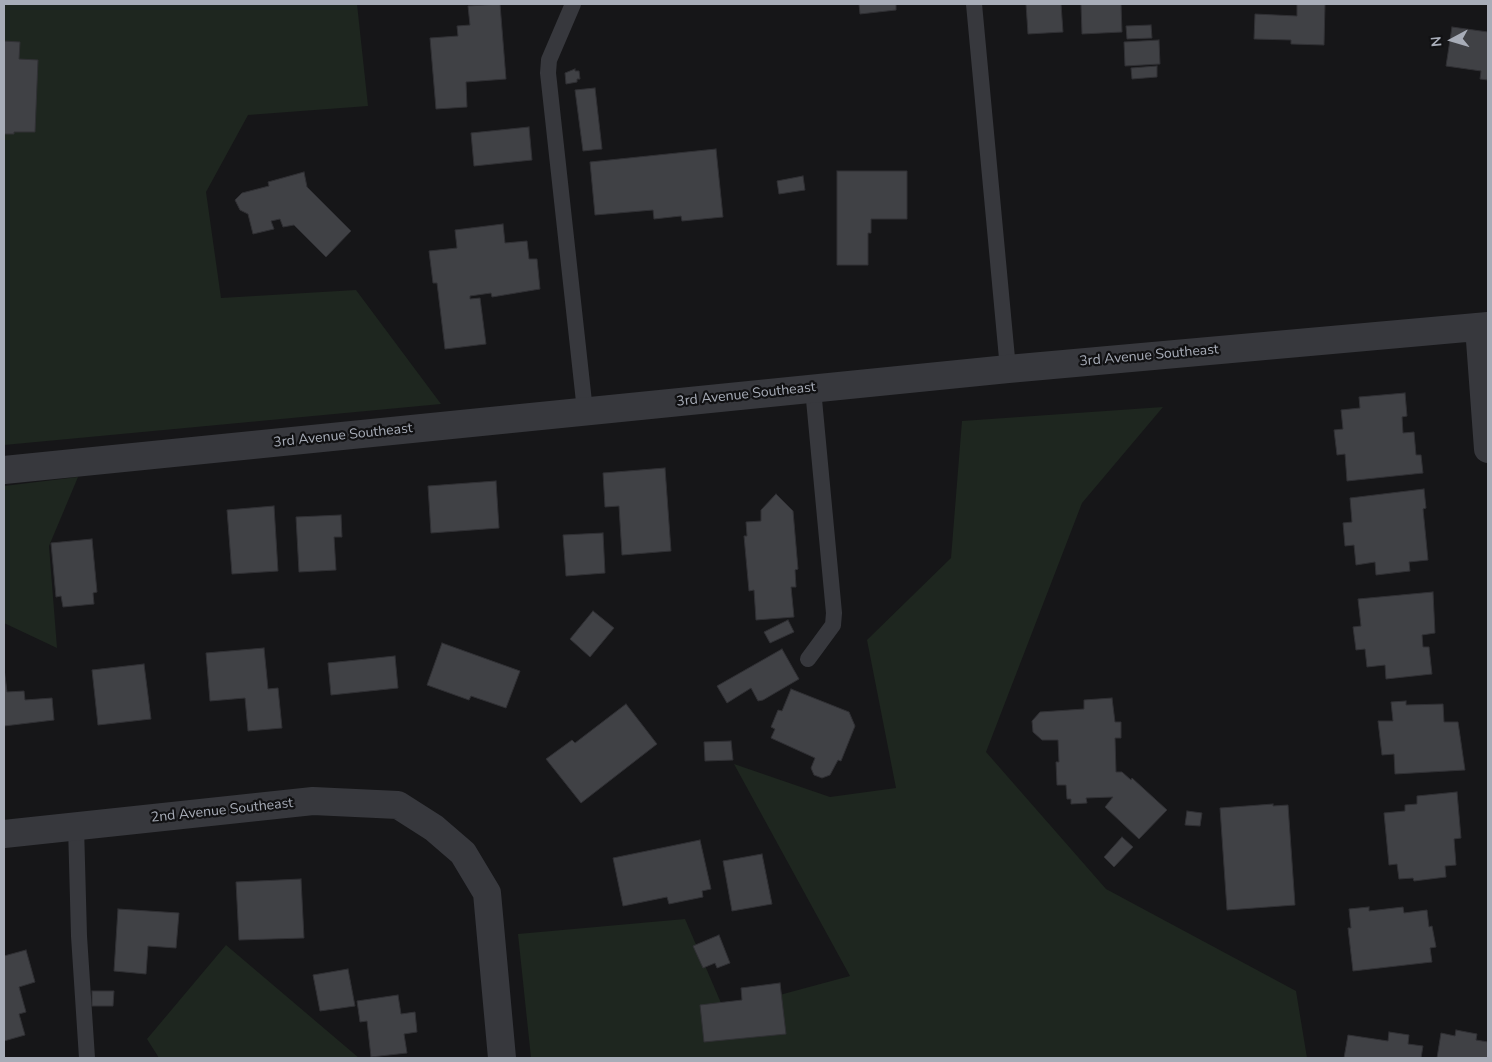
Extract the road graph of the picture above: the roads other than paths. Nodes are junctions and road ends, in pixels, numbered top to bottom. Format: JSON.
{"nodes":[{"id":1,"x":572,"y":4,"type":"edge"},
{"id":2,"x":974,"y":4,"type":"edge"},
{"id":3,"x":1484,"y":326,"type":"edge"},
{"id":4,"x":1008,"y":369,"type":"junction"},
{"id":5,"x":813,"y":389,"type":"junction"},
{"id":6,"x":585,"y":411,"type":"junction"},
{"id":7,"x":1488,"y":449,"type":"edge"},
{"id":8,"x":4,"y":470,"type":"edge"},
{"id":9,"x":808,"y":659,"type":"dead end"},
{"id":10,"x":76,"y":826,"type":"junction"},
{"id":11,"x":4,"y":834,"type":"edge"},
{"id":12,"x":87,"y":1058,"type":"edge"},
{"id":13,"x":502,"y":1058,"type":"edge"}],
"edges":[{"from":1,"to":6,"type":"lane"},
{"from":2,"to":4,"type":"lane"},
{"from":3,"to":4,"type":"street","name":"3rd Avenue Southeast"},
{"from":3,"to":7,"type":"street"},
{"from":4,"to":5,"type":"street","name":"3rd Avenue Southeast"},
{"from":5,"to":6,"type":"street","name":"3rd Avenue Southeast"},
{"from":5,"to":9,"type":"lane"},
{"from":6,"to":8,"type":"street","name":"3rd Avenue Southeast"},
{"from":10,"to":11,"type":"street","name":"2nd Avenue Southeast"},
{"from":10,"to":12,"type":"lane"},
{"from":10,"to":13,"type":"street","name":"2nd Avenue Southeast"}]}
